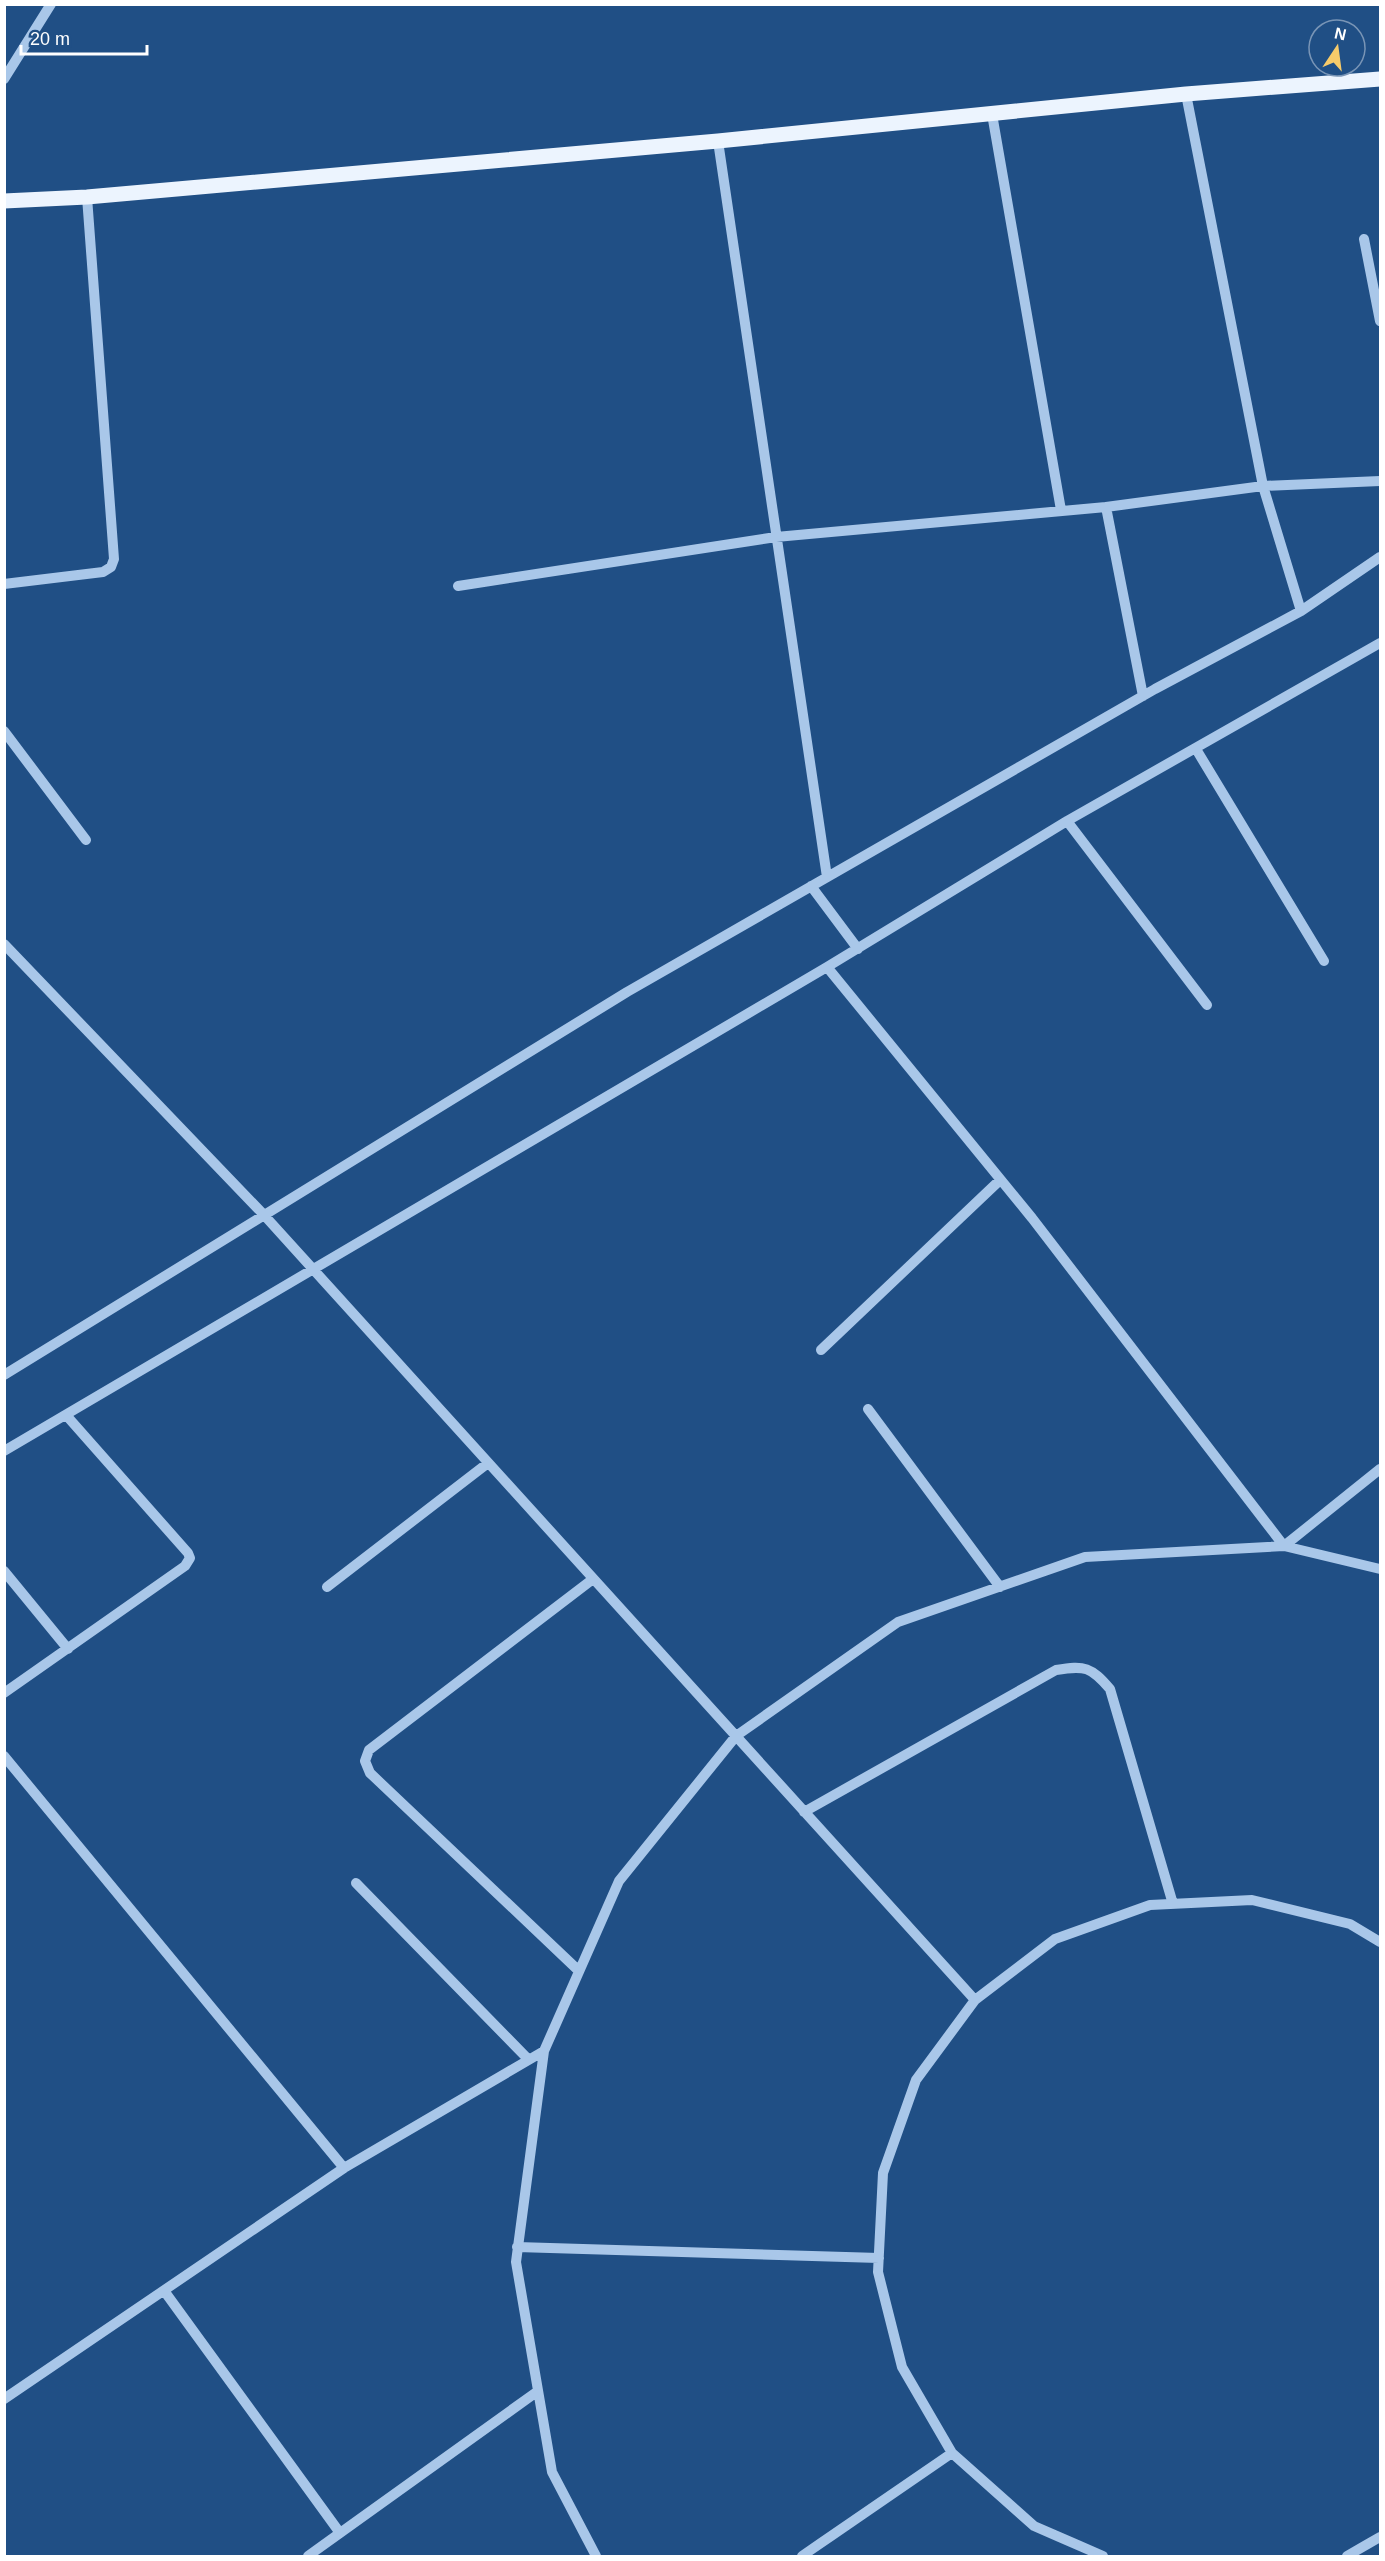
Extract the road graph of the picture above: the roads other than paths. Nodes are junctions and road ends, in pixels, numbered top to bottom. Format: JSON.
{"nodes":[{"id":1,"x":51,"y":4,"type":"edge"},
{"id":2,"x":4,"y":79,"type":"edge"},
{"id":3,"x":1380,"y":79,"type":"edge"},
{"id":4,"x":1186,"y":94,"type":"junction"},
{"id":5,"x":992,"y":114,"type":"junction"},
{"id":6,"x":718,"y":141,"type":"junction"},
{"id":7,"x":87,"y":197,"type":"junction"},
{"id":8,"x":4,"y":201,"type":"edge"},
{"id":9,"x":1364,"y":239,"type":"dead end"},
{"id":10,"x":1380,"y":321,"type":"edge"},
{"id":11,"x":1380,"y":481,"type":"edge"},
{"id":12,"x":1263,"y":486,"type":"junction"},
{"id":13,"x":1106,"y":507,"type":"junction"},
{"id":14,"x":1061,"y":510,"type":"junction"},
{"id":15,"x":776,"y":537,"type":"junction"},
{"id":16,"x":1380,"y":557,"type":"edge"},
{"id":17,"x":4,"y":584,"type":"edge"},
{"id":18,"x":458,"y":586,"type":"dead end"},
{"id":19,"x":1301,"y":611,"type":"junction"},
{"id":20,"x":1380,"y":643,"type":"edge"},
{"id":21,"x":1143,"y":696,"type":"junction"},
{"id":22,"x":4,"y":731,"type":"edge"},
{"id":23,"x":1197,"y":749,"type":"junction"},
{"id":24,"x":1067,"y":821,"type":"junction"},
{"id":25,"x":86,"y":840,"type":"dead end"},
{"id":26,"x":827,"y":877,"type":"junction"},
{"id":27,"x":811,"y":886,"type":"junction"},
{"id":28,"x":4,"y":944,"type":"edge"},
{"id":29,"x":858,"y":949,"type":"junction"},
{"id":30,"x":1324,"y":961,"type":"dead end"},
{"id":31,"x":827,"y":968,"type":"junction"},
{"id":32,"x":1207,"y":1005,"type":"dead end"},
{"id":33,"x":999,"y":1181,"type":"junction"},
{"id":34,"x":264,"y":1215,"type":"junction"},
{"id":35,"x":313,"y":1269,"type":"junction"},
{"id":36,"x":820,"y":1350,"type":"dead end"},
{"id":37,"x":4,"y":1375,"type":"edge"},
{"id":38,"x":868,"y":1409,"type":"dead end"},
{"id":39,"x":66,"y":1415,"type":"junction"},
{"id":40,"x":4,"y":1451,"type":"edge"},
{"id":41,"x":488,"y":1463,"type":"junction"},
{"id":42,"x":1380,"y":1469,"type":"edge"},
{"id":43,"x":1284,"y":1546,"type":"junction"},
{"id":44,"x":1380,"y":1569,"type":"edge"},
{"id":45,"x":4,"y":1571,"type":"edge"},
{"id":46,"x":593,"y":1579,"type":"junction"},
{"id":47,"x":327,"y":1587,"type":"dead end"},
{"id":48,"x":1000,"y":1587,"type":"junction"},
{"id":49,"x":68,"y":1649,"type":"junction"},
{"id":50,"x":4,"y":1693,"type":"edge"},
{"id":51,"x":736,"y":1736,"type":"junction"},
{"id":52,"x":4,"y":1756,"type":"edge"},
{"id":53,"x":804,"y":1812,"type":"junction"},
{"id":54,"x":356,"y":1883,"type":"dead end"},
{"id":55,"x":1173,"y":1904,"type":"junction"},
{"id":56,"x":1380,"y":1942,"type":"edge"},
{"id":57,"x":579,"y":1971,"type":"junction"},
{"id":58,"x":975,"y":2000,"type":"junction"},
{"id":59,"x":543,"y":2051,"type":"junction"},
{"id":60,"x":528,"y":2059,"type":"junction"},
{"id":61,"x":344,"y":2168,"type":"junction"},
{"id":62,"x":517,"y":2247,"type":"junction"},
{"id":63,"x":879,"y":2258,"type":"junction"},
{"id":64,"x":165,"y":2292,"type":"junction"},
{"id":65,"x":538,"y":2391,"type":"junction"},
{"id":66,"x":4,"y":2399,"type":"edge"},
{"id":67,"x":952,"y":2453,"type":"junction"},
{"id":68,"x":340,"y":2534,"type":"junction"},
{"id":69,"x":1380,"y":2537,"type":"edge"},
{"id":70,"x":308,"y":2556,"type":"edge"},
{"id":71,"x":596,"y":2556,"type":"edge"},
{"id":72,"x":802,"y":2556,"type":"edge"},
{"id":73,"x":1103,"y":2556,"type":"edge"},
{"id":74,"x":1347,"y":2556,"type":"edge"}],
"edges":[{"from":1,"to":2,"type":"street"},
{"from":3,"to":4,"type":"main road"},
{"from":4,"to":5,"type":"main road"},
{"from":4,"to":12,"type":"street"},
{"from":5,"to":6,"type":"main road"},
{"from":5,"to":14,"type":"street"},
{"from":6,"to":7,"type":"main road"},
{"from":6,"to":15,"type":"street"},
{"from":7,"to":8,"type":"main road"},
{"from":7,"to":17,"type":"street"},
{"from":9,"to":10,"type":"street"},
{"from":11,"to":12,"type":"street"},
{"from":12,"to":13,"type":"street"},
{"from":12,"to":19,"type":"street"},
{"from":13,"to":14,"type":"street"},
{"from":13,"to":21,"type":"street"},
{"from":14,"to":15,"type":"street"},
{"from":15,"to":18,"type":"street"},
{"from":15,"to":26,"type":"street"},
{"from":16,"to":19,"type":"street"},
{"from":19,"to":21,"type":"street"},
{"from":20,"to":23,"type":"street"},
{"from":21,"to":26,"type":"street"},
{"from":22,"to":25,"type":"street"},
{"from":23,"to":24,"type":"street"},
{"from":23,"to":30,"type":"street"},
{"from":24,"to":29,"type":"street"},
{"from":24,"to":32,"type":"street"},
{"from":26,"to":27,"type":"street"},
{"from":27,"to":29,"type":"street"},
{"from":27,"to":34,"type":"street"},
{"from":28,"to":34,"type":"street"},
{"from":29,"to":31,"type":"street"},
{"from":31,"to":33,"type":"street"},
{"from":31,"to":35,"type":"street"},
{"from":33,"to":36,"type":"street"},
{"from":33,"to":43,"type":"street"},
{"from":34,"to":35,"type":"street"},
{"from":34,"to":37,"type":"street"},
{"from":35,"to":39,"type":"street"},
{"from":35,"to":41,"type":"street"},
{"from":38,"to":48,"type":"street"},
{"from":39,"to":40,"type":"street"},
{"from":39,"to":49,"type":"street"},
{"from":41,"to":46,"type":"street"},
{"from":41,"to":47,"type":"street"},
{"from":42,"to":43,"type":"street"},
{"from":43,"to":44,"type":"street"},
{"from":43,"to":48,"type":"street"},
{"from":45,"to":49,"type":"street"},
{"from":46,"to":51,"type":"street"},
{"from":46,"to":57,"type":"street"},
{"from":48,"to":51,"type":"street"},
{"from":49,"to":50,"type":"street"},
{"from":51,"to":53,"type":"street"},
{"from":51,"to":57,"type":"street"},
{"from":52,"to":61,"type":"street"},
{"from":53,"to":55,"type":"street"},
{"from":53,"to":58,"type":"street"},
{"from":54,"to":60,"type":"street"},
{"from":55,"to":56,"type":"street"},
{"from":55,"to":58,"type":"street"},
{"from":57,"to":59,"type":"street"},
{"from":58,"to":63,"type":"street"},
{"from":59,"to":60,"type":"street"},
{"from":59,"to":62,"type":"street"},
{"from":60,"to":61,"type":"street"},
{"from":61,"to":64,"type":"street"},
{"from":62,"to":63,"type":"street"},
{"from":62,"to":65,"type":"street"},
{"from":63,"to":67,"type":"street"},
{"from":64,"to":66,"type":"street"},
{"from":64,"to":68,"type":"street"},
{"from":65,"to":68,"type":"street"},
{"from":65,"to":71,"type":"street"},
{"from":67,"to":72,"type":"street"},
{"from":67,"to":73,"type":"street"},
{"from":68,"to":70,"type":"street"},
{"from":69,"to":74,"type":"street"}]}
